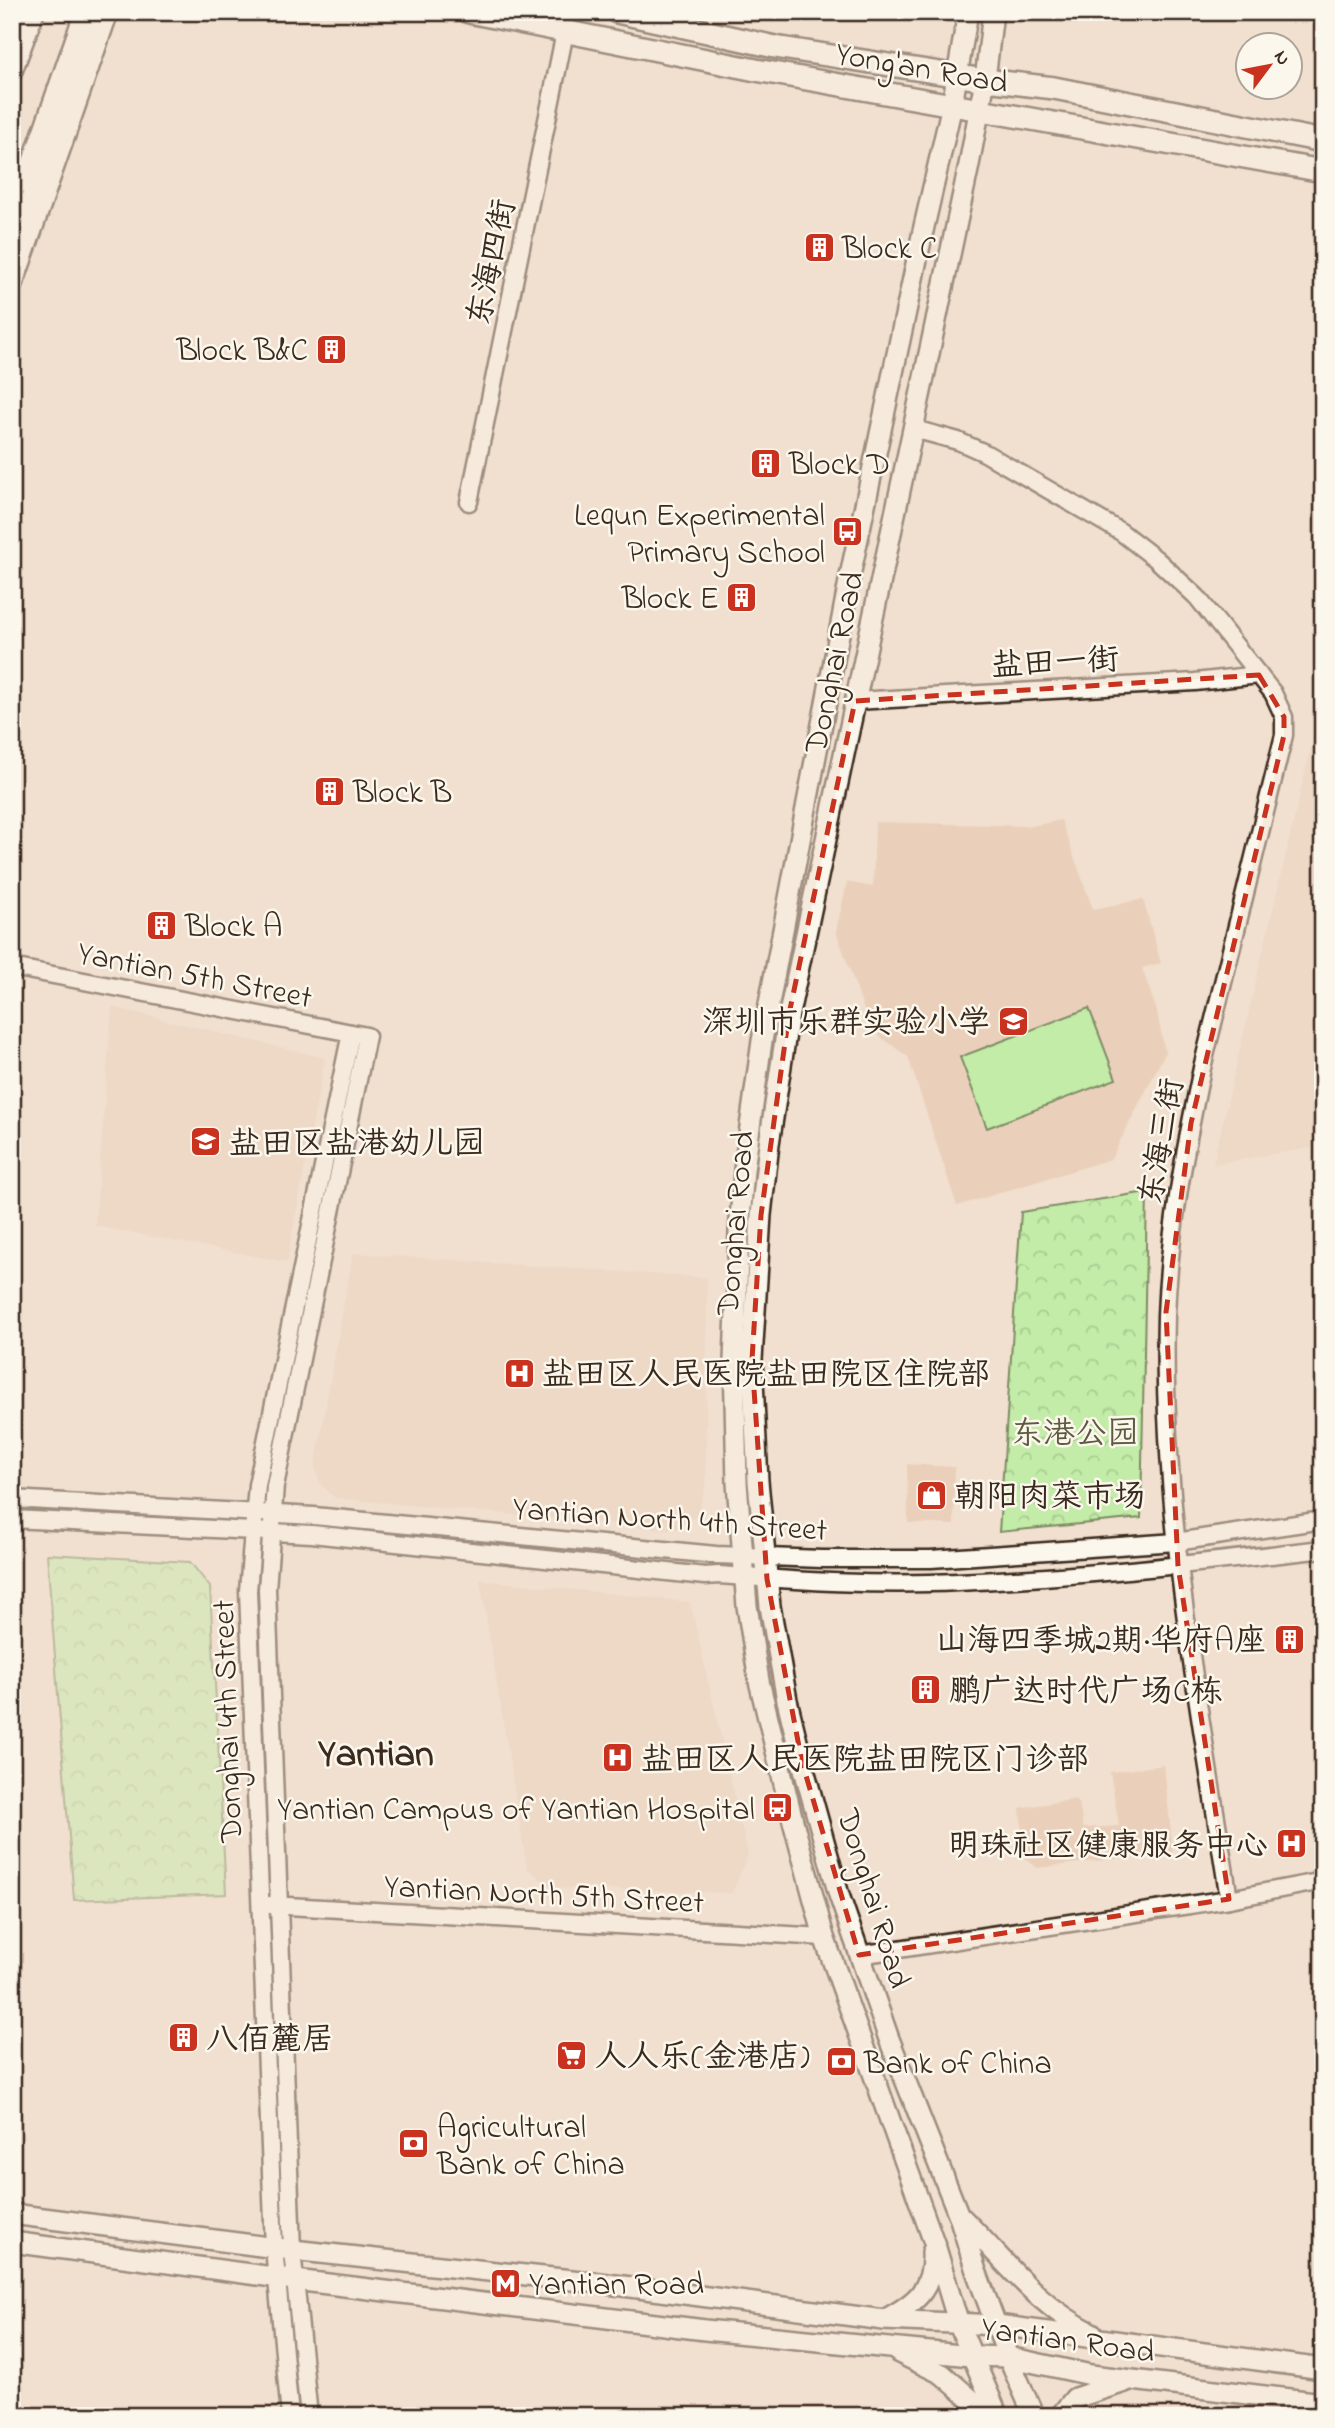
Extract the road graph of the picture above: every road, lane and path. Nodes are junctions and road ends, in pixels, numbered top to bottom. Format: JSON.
{"nodes":[{"id":1,"x":34,"y":12,"type":"edge"},
{"id":2,"x":86,"y":12,"type":"edge"},
{"id":3,"x":107,"y":12,"type":"edge"},
{"id":4,"x":469,"y":12,"type":"edge"},
{"id":5,"x":617,"y":12,"type":"edge"},
{"id":6,"x":968,"y":12,"type":"edge"},
{"id":7,"x":993,"y":12,"type":"edge"},
{"id":8,"x":565,"y":33,"type":"junction"},
{"id":9,"x":12,"y":71,"type":"edge"},
{"id":10,"x":957,"y":74,"type":"junction"},
{"id":11,"x":985,"y":80,"type":"junction"},
{"id":12,"x":952,"y":105,"type":"junction"},
{"id":13,"x":980,"y":111,"type":"junction"},
{"id":14,"x":1323,"y":141,"type":"edge"},
{"id":15,"x":1323,"y":171,"type":"edge"},
{"id":16,"x":12,"y":224,"type":"edge"},
{"id":17,"x":12,"y":284,"type":"edge"},
{"id":18,"x":914,"y":429,"type":"junction"},
{"id":19,"x":469,"y":502,"type":"dead end"},
{"id":20,"x":1259,"y":675,"type":"junction"},
{"id":21,"x":855,"y":701,"type":"junction"},
{"id":22,"x":12,"y":967,"type":"edge"},
{"id":23,"x":359,"y":1035,"type":"junction"},
{"id":24,"x":12,"y":1499,"type":"edge"},
{"id":25,"x":254,"y":1512,"type":"junction"},
{"id":26,"x":273,"y":1513,"type":"junction"},
{"id":27,"x":12,"y":1519,"type":"edge"},
{"id":28,"x":1323,"y":1520,"type":"edge"},
{"id":29,"x":253,"y":1531,"type":"junction"},
{"id":30,"x":271,"y":1532,"type":"junction"},
{"id":31,"x":1176,"y":1542,"type":"junction"},
{"id":32,"x":1323,"y":1549,"type":"edge"},
{"id":33,"x":765,"y":1555,"type":"junction"},
{"id":34,"x":743,"y":1556,"type":"junction"},
{"id":35,"x":1178,"y":1566,"type":"junction"},
{"id":36,"x":744,"y":1577,"type":"junction"},
{"id":37,"x":767,"y":1579,"type":"junction"},
{"id":38,"x":1323,"y":1881,"type":"edge"},
{"id":39,"x":1229,"y":1899,"type":"junction"},
{"id":40,"x":261,"y":1904,"type":"junction"},
{"id":41,"x":279,"y":1905,"type":"junction"},
{"id":42,"x":824,"y":1937,"type":"junction"},
{"id":43,"x":859,"y":1955,"type":"junction"},
{"id":44,"x":12,"y":2214,"type":"edge"},
{"id":45,"x":959,"y":2216,"type":"junction"},
{"id":46,"x":932,"y":2236,"type":"junction"},
{"id":47,"x":12,"y":2242,"type":"edge"},
{"id":48,"x":283,"y":2249,"type":"junction"},
{"id":49,"x":285,"y":2278,"type":"junction"},
{"id":50,"x":884,"y":2320,"type":"junction"},
{"id":51,"x":959,"y":2325,"type":"junction"},
{"id":52,"x":997,"y":2325,"type":"junction"},
{"id":53,"x":1102,"y":2338,"type":"junction"},
{"id":54,"x":888,"y":2348,"type":"junction"},
{"id":55,"x":971,"y":2356,"type":"junction"},
{"id":56,"x":1008,"y":2357,"type":"junction"},
{"id":57,"x":1323,"y":2369,"type":"edge"},
{"id":58,"x":1137,"y":2379,"type":"junction"},
{"id":59,"x":1323,"y":2403,"type":"edge"},
{"id":60,"x":289,"y":2416,"type":"edge"},
{"id":61,"x":309,"y":2416,"type":"edge"},
{"id":62,"x":990,"y":2416,"type":"edge"},
{"id":63,"x":998,"y":2416,"type":"edge"},
{"id":64,"x":1034,"y":2416,"type":"edge"},
{"id":65,"x":1060,"y":2416,"type":"edge"}],
"edges":[{"from":1,"to":9,"type":"street"},
{"from":2,"to":16,"type":"main road"},
{"from":3,"to":17,"type":"main road"},
{"from":4,"to":8,"type":"main road","name":"Yong'an Road"},
{"from":5,"to":10,"type":"main road","name":"Yong'an Road"},
{"from":6,"to":10,"type":"street","name":"Donghai Road"},
{"from":7,"to":11,"type":"street","name":"Donghai Road"},
{"from":8,"to":12,"type":"main road","name":"Yong'an Road"},
{"from":8,"to":19,"type":"street","name":"东海四街"},
{"from":10,"to":11,"type":"main road","name":"Yong'an Road"},
{"from":10,"to":12,"type":"street","name":"Donghai Road"},
{"from":11,"to":13,"type":"street","name":"Donghai Road"},
{"from":11,"to":14,"type":"main road","name":"Yong'an Road"},
{"from":12,"to":13,"type":"main road","name":"Yong'an Road"},
{"from":12,"to":34,"type":"street","name":"Donghai Road"},
{"from":13,"to":15,"type":"main road","name":"Yong'an Road"},
{"from":13,"to":18,"type":"street","name":"Donghai Road"},
{"from":18,"to":20,"type":"street"},
{"from":18,"to":21,"type":"street","name":"Donghai Road"},
{"from":20,"to":21,"type":"street","name":"盐田一街"},
{"from":20,"to":31,"type":"street","name":"东海三街"},
{"from":21,"to":33,"type":"street","name":"Donghai Road"},
{"from":22,"to":23,"type":"street","name":"Yantian 5th Street"},
{"from":23,"to":25,"type":"street","name":"Donghai 4th Street"},
{"from":23,"to":26,"type":"street","name":"Donghai 4th Street"},
{"from":24,"to":25,"type":"street","name":"Yantian North 4th Street"},
{"from":25,"to":26,"type":"street","name":"Yantian North 4th Street"},
{"from":25,"to":29,"type":"street","name":"Donghai 4th Street"},
{"from":26,"to":30,"type":"street","name":"Donghai 4th Street"},
{"from":26,"to":34,"type":"street","name":"Yantian North 4th Street"},
{"from":27,"to":29,"type":"street","name":"Yantian North 4th Street"},
{"from":28,"to":31,"type":"street","name":"Yantian North 4th Street"},
{"from":29,"to":30,"type":"street","name":"Yantian North 4th Street"},
{"from":29,"to":40,"type":"street","name":"Donghai 4th Street"},
{"from":30,"to":36,"type":"street","name":"Yantian North 4th Street"},
{"from":30,"to":41,"type":"street","name":"Donghai 4th Street"},
{"from":31,"to":33,"type":"street","name":"Yantian North 4th Street"},
{"from":31,"to":35,"type":"street","name":"东海三街"},
{"from":32,"to":35,"type":"street","name":"Yantian North 4th Street"},
{"from":33,"to":34,"type":"street","name":"Yantian North 4th Street"},
{"from":33,"to":37,"type":"street","name":"Donghai Road"},
{"from":34,"to":36,"type":"street","name":"Donghai Road"},
{"from":35,"to":37,"type":"street","name":"Yantian North 4th Street"},
{"from":35,"to":39,"type":"street","name":"东海三街"},
{"from":36,"to":37,"type":"street","name":"Yantian North 4th Street"},
{"from":36,"to":42,"type":"street","name":"Donghai Road"},
{"from":37,"to":43,"type":"street","name":"Donghai Road"},
{"from":38,"to":39,"type":"street"},
{"from":39,"to":43,"type":"street"},
{"from":40,"to":41,"type":"street","name":"Yantian North 5th Street"},
{"from":40,"to":48,"type":"street","name":"Donghai 4th Street"},
{"from":41,"to":42,"type":"street","name":"Yantian North 5th Street"},
{"from":41,"to":48,"type":"street","name":"Donghai 4th Street"},
{"from":42,"to":46,"type":"street","name":"Donghai Road"},
{"from":43,"to":45,"type":"street","name":"Donghai Road"},
{"from":44,"to":48,"type":"street","name":"Yantian Road"},
{"from":45,"to":52,"type":"street","name":"Donghai Road"},
{"from":45,"to":53,"type":"street"},
{"from":46,"to":50,"type":"street"},
{"from":46,"to":51,"type":"street","name":"Donghai Road"},
{"from":47,"to":49,"type":"street","name":"Yantian Road"},
{"from":48,"to":49,"type":"street","name":"Donghai 4th Street"},
{"from":48,"to":50,"type":"street","name":"Yantian Road"},
{"from":49,"to":54,"type":"street","name":"Yantian Road"},
{"from":49,"to":60,"type":"street","name":"Donghai 4th Street"},
{"from":49,"to":61,"type":"street","name":"Donghai 4th Street"},
{"from":50,"to":51,"type":"street","name":"Yantian Road"},
{"from":51,"to":52,"type":"street","name":"Yantian Road"},
{"from":51,"to":55,"type":"street","name":"Donghai Road"},
{"from":52,"to":53,"type":"street","name":"Yantian Road"},
{"from":52,"to":56,"type":"street","name":"Donghai Road"},
{"from":53,"to":57,"type":"street","name":"Yantian Road"},
{"from":54,"to":55,"type":"street","name":"Yantian Road"},
{"from":54,"to":62,"type":"street"},
{"from":55,"to":56,"type":"street","name":"Yantian Road"},
{"from":55,"to":63,"type":"street","name":"Donghai Road"},
{"from":56,"to":58,"type":"street","name":"Yantian Road"},
{"from":56,"to":64,"type":"street","name":"Donghai Road"},
{"from":58,"to":59,"type":"street","name":"Yantian Road"},
{"from":58,"to":65,"type":"street"}]}
